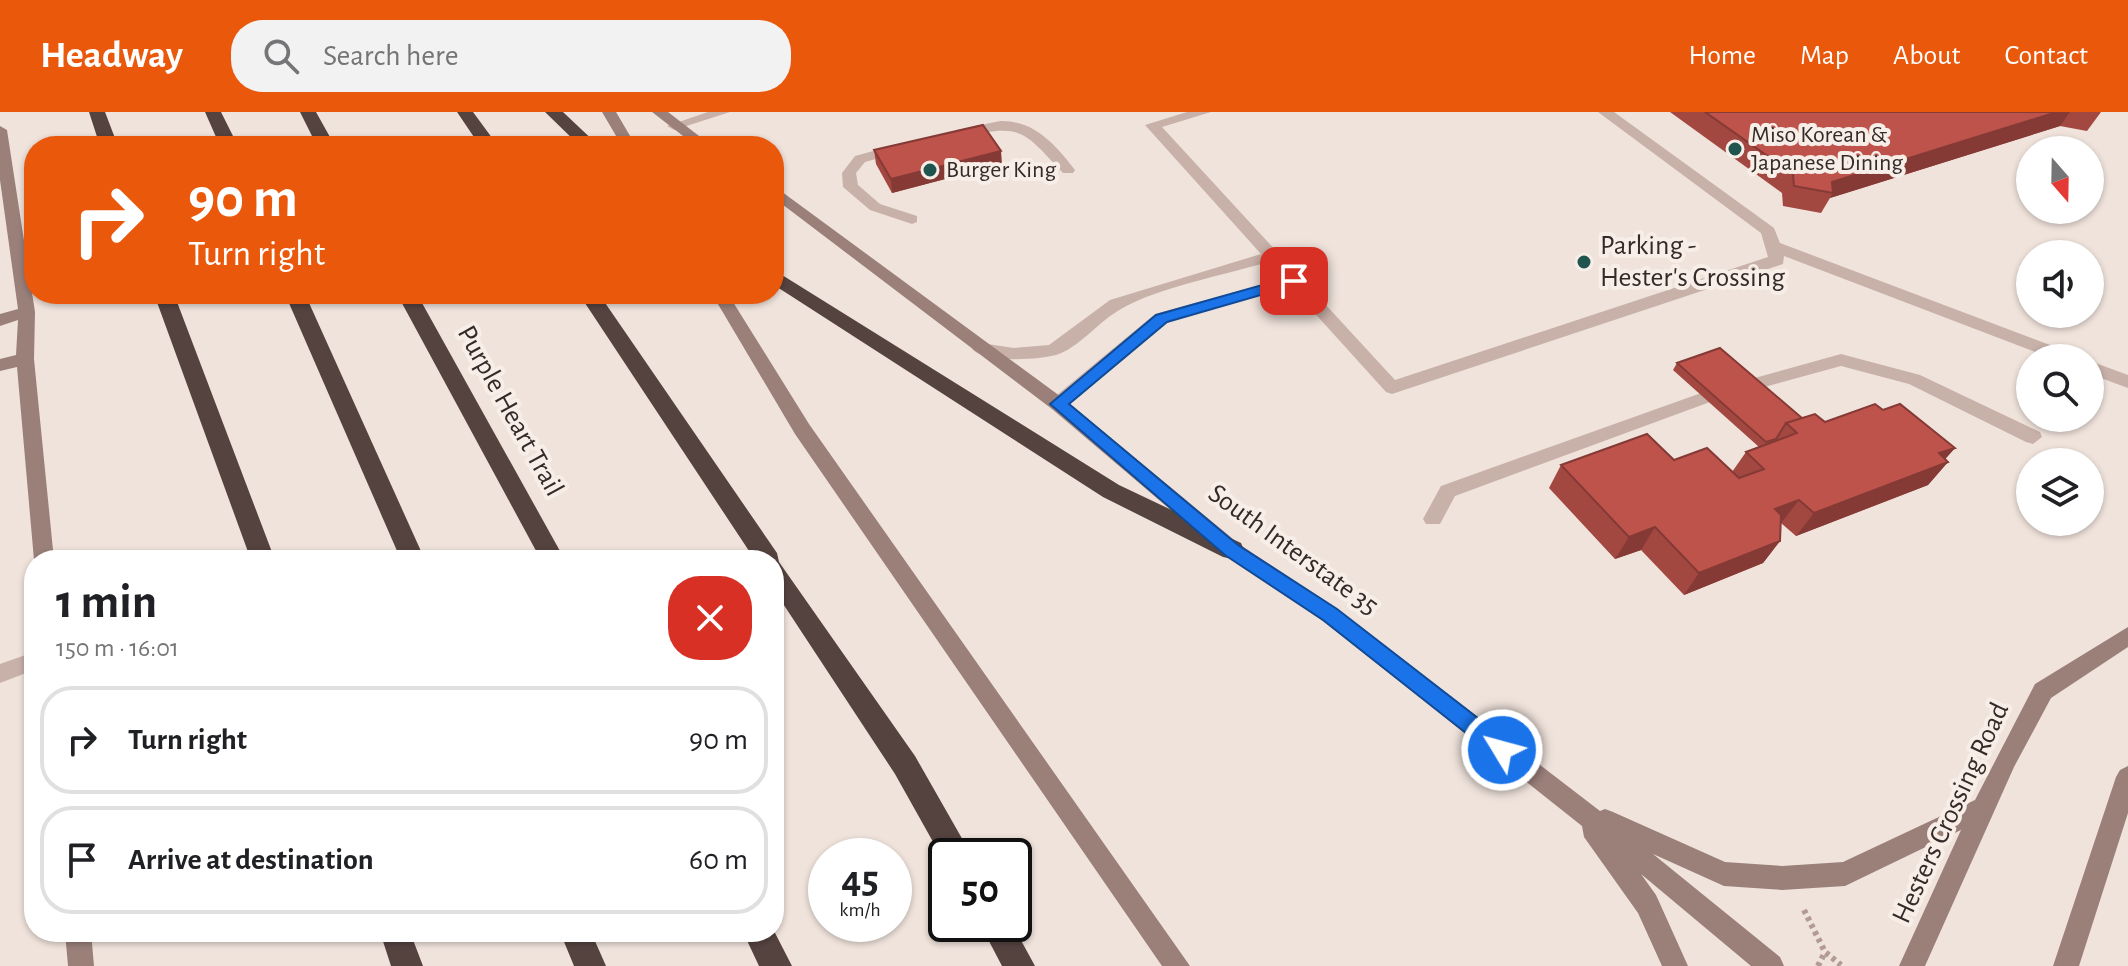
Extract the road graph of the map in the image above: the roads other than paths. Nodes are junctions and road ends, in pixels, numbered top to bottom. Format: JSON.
{"nodes":[{"id":1,"x":97,"y":112,"type":"edge"},
{"id":2,"x":213,"y":112,"type":"edge"},
{"id":3,"x":308,"y":112,"type":"edge"},
{"id":4,"x":465,"y":112,"type":"edge"},
{"id":5,"x":553,"y":112,"type":"edge"},
{"id":6,"x":609,"y":112,"type":"edge"},
{"id":7,"x":659,"y":112,"type":"edge"},
{"id":8,"x":723,"y":112,"type":"edge"},
{"id":9,"x":1204,"y":112,"type":"edge"},
{"id":10,"x":1605,"y":112,"type":"edge"},
{"id":11,"x":674,"y":126,"type":"junction"},
{"id":12,"x":0,"y":130,"type":"edge"},
{"id":13,"x":951,"y":135,"type":"edge"},
{"id":14,"x":105,"y":136,"type":"edge"},
{"id":15,"x":224,"y":136,"type":"edge"},
{"id":16,"x":321,"y":136,"type":"edge"},
{"id":17,"x":482,"y":136,"type":"edge"},
{"id":18,"x":579,"y":136,"type":"edge"},
{"id":19,"x":623,"y":136,"type":"edge"},
{"id":20,"x":690,"y":136,"type":"edge"},
{"id":21,"x":915,"y":144,"type":"edge"},
{"id":22,"x":1068,"y":170,"type":"dead end"},
{"id":23,"x":784,"y":199,"type":"edge"},
{"id":24,"x":912,"y":219,"type":"dead end"},
{"id":25,"x":1773,"y":246,"type":"junction"},
{"id":26,"x":1271,"y":256,"type":"junction"},
{"id":27,"x":1294,"y":281,"type":"junction"},
{"id":28,"x":784,"y":282,"type":"edge"},
{"id":29,"x":24,"y":292,"type":"edge"},
{"id":30,"x":26,"y":304,"type":"edge"},
{"id":31,"x":168,"y":304,"type":"edge"},
{"id":32,"x":299,"y":304,"type":"edge"},
{"id":33,"x":412,"y":304,"type":"edge"},
{"id":34,"x":596,"y":304,"type":"edge"},
{"id":35,"x":726,"y":304,"type":"edge"},
{"id":36,"x":27,"y":312,"type":"junction"},
{"id":37,"x":0,"y":320,"type":"edge"},
{"id":38,"x":2031,"y":344,"type":"edge"},
{"id":39,"x":981,"y":349,"type":"junction"},
{"id":40,"x":25,"y":359,"type":"junction"},
{"id":41,"x":0,"y":365,"type":"edge"},
{"id":42,"x":2104,"y":373,"type":"edge"},
{"id":43,"x":2128,"y":382,"type":"edge"},
{"id":44,"x":1750,"y":385,"type":"edge"},
{"id":45,"x":1704,"y":398,"type":"edge"},
{"id":46,"x":1058,"y":404,"type":"junction"},
{"id":47,"x":2033,"y":437,"type":"dead end"},
{"id":48,"x":1433,"y":519,"type":"dead end"},
{"id":49,"x":43,"y":550,"type":"edge"},
{"id":50,"x":259,"y":550,"type":"edge"},
{"id":51,"x":409,"y":550,"type":"edge"},
{"id":52,"x":548,"y":550,"type":"edge"},
{"id":53,"x":761,"y":550,"type":"edge"},
{"id":54,"x":1232,"y":550,"type":"junction"},
{"id":55,"x":784,"y":585,"type":"edge"},
{"id":56,"x":2128,"y":636,"type":"edge"},
{"id":57,"x":24,"y":665,"type":"edge"},
{"id":58,"x":0,"y":674,"type":"edge"},
{"id":59,"x":2128,"y":777,"type":"edge"},
{"id":60,"x":1576,"y":806,"type":"junction"},
{"id":61,"x":1983,"y":808,"type":"junction"},
{"id":62,"x":947,"y":838,"type":"edge"},
{"id":63,"x":79,"y":942,"type":"edge"},
{"id":64,"x":399,"y":942,"type":"edge"},
{"id":65,"x":579,"y":942,"type":"edge"},
{"id":66,"x":763,"y":942,"type":"edge"},
{"id":67,"x":1005,"y":942,"type":"edge"},
{"id":68,"x":81,"y":966,"type":"edge"},
{"id":69,"x":407,"y":966,"type":"edge"},
{"id":70,"x":590,"y":966,"type":"edge"},
{"id":71,"x":776,"y":966,"type":"edge"},
{"id":72,"x":1019,"y":966,"type":"edge"},
{"id":73,"x":1177,"y":966,"type":"edge"},
{"id":74,"x":1675,"y":966,"type":"edge"},
{"id":75,"x":1771,"y":966,"type":"edge"},
{"id":76,"x":1912,"y":966,"type":"edge"},
{"id":77,"x":2066,"y":966,"type":"edge"}],
"edges":[{"from":1,"to":14,"type":"highway"},
{"from":2,"to":15,"type":"highway"},
{"from":3,"to":16,"type":"highway"},
{"from":4,"to":17,"type":"highway"},
{"from":5,"to":18,"type":"highway"},
{"from":6,"to":19,"type":"main road"},
{"from":7,"to":11,"type":"main road"},
{"from":8,"to":11,"type":"lane"},
{"from":9,"to":26,"type":"lane"},
{"from":10,"to":25,"type":"lane"},
{"from":11,"to":20,"type":"main road"},
{"from":12,"to":29,"type":"main road"},
{"from":13,"to":22,"type":"lane"},
{"from":21,"to":24,"type":"lane"},
{"from":23,"to":39,"type":"main road","name":"South Interstate 35"},
{"from":25,"to":27,"type":"lane"},
{"from":25,"to":38,"type":"lane"},
{"from":26,"to":27,"type":"lane"},
{"from":26,"to":39,"type":"lane"},
{"from":27,"to":46,"type":"lane"},
{"from":28,"to":54,"type":"highway"},
{"from":30,"to":36,"type":"main road"},
{"from":31,"to":50,"type":"highway"},
{"from":32,"to":51,"type":"highway"},
{"from":33,"to":52,"type":"highway","name":"Purple Heart Trail"},
{"from":34,"to":53,"type":"highway"},
{"from":35,"to":73,"type":"main road"},
{"from":36,"to":37,"type":"main road"},
{"from":36,"to":40,"type":"main road"},
{"from":39,"to":46,"type":"main road","name":"South Interstate 35"},
{"from":40,"to":41,"type":"main road"},
{"from":40,"to":49,"type":"main road"},
{"from":42,"to":43,"type":"lane"},
{"from":44,"to":47,"type":"lane"},
{"from":45,"to":48,"type":"lane"},
{"from":46,"to":54,"type":"main road","name":"South Interstate 35"},
{"from":54,"to":60,"type":"main road","name":"South Interstate 35"},
{"from":55,"to":62,"type":"highway"},
{"from":56,"to":61,"type":"main road","name":"Hesters Crossing Road"},
{"from":57,"to":58,"type":"lane"},
{"from":59,"to":77,"type":"main road"},
{"from":60,"to":61,"type":"main road"},
{"from":60,"to":74,"type":"main road"},
{"from":60,"to":75,"type":"main road","name":"South Interstate 35"},
{"from":61,"to":76,"type":"main road","name":"Hesters Crossing Road"},
{"from":63,"to":68,"type":"main road"},
{"from":64,"to":69,"type":"highway"},
{"from":65,"to":70,"type":"highway"},
{"from":66,"to":71,"type":"highway"},
{"from":67,"to":72,"type":"highway"}]}
